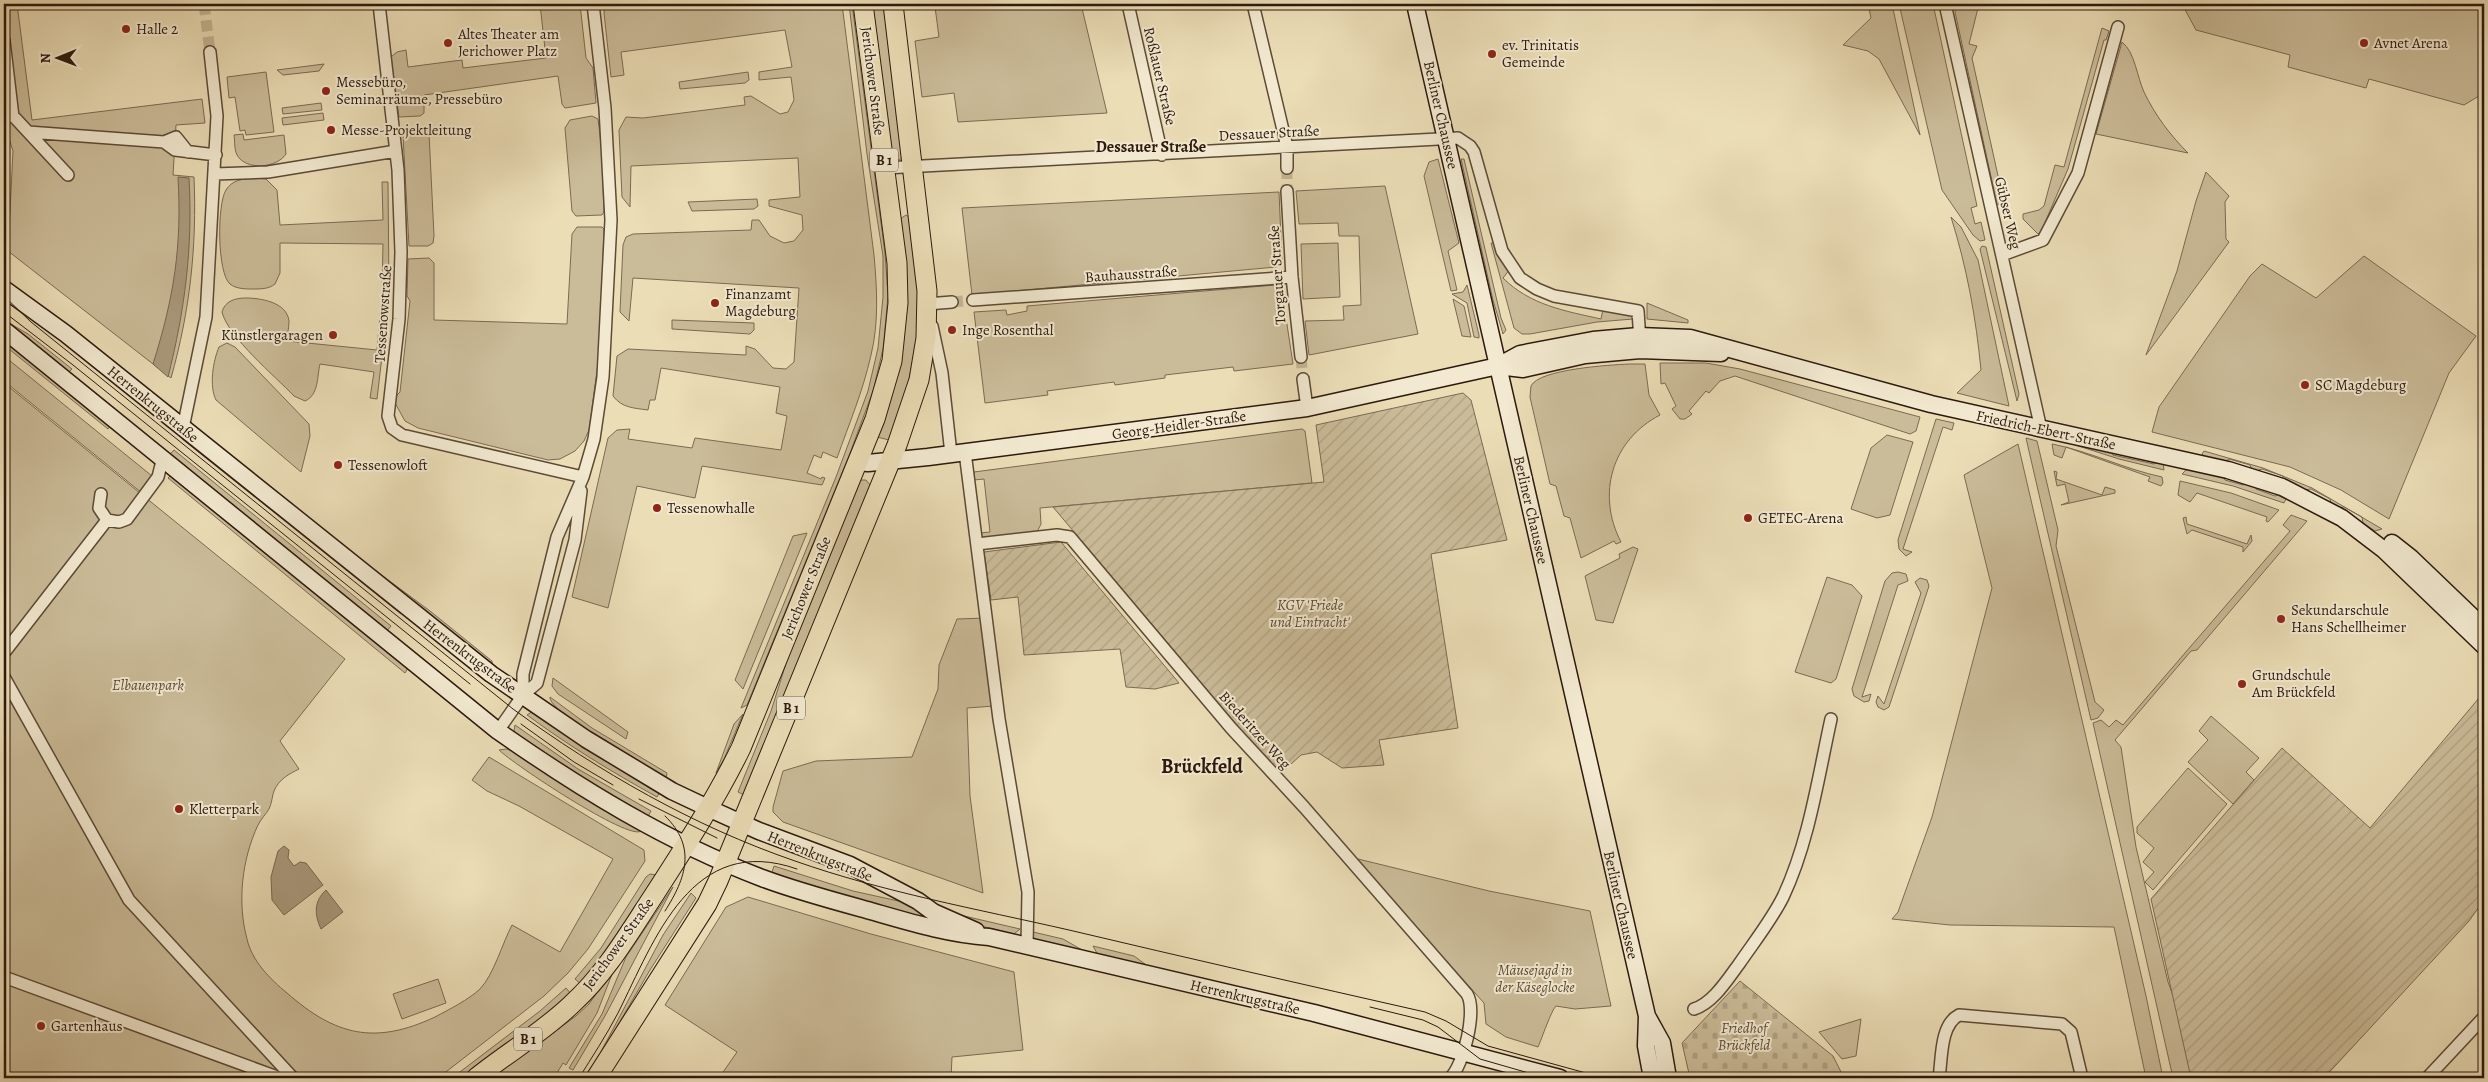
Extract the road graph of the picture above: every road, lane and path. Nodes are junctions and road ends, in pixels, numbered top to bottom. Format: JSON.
{"nodes":[{"id":1,"x":379,"y":4,"type":"edge"},
{"id":2,"x":593,"y":4,"type":"edge"},
{"id":3,"x":863,"y":4,"type":"edge"},
{"id":4,"x":893,"y":4,"type":"edge"},
{"id":5,"x":1128,"y":4,"type":"edge"},
{"id":6,"x":1253,"y":4,"type":"edge"},
{"id":7,"x":1415,"y":4,"type":"edge"},
{"id":8,"x":1945,"y":4,"type":"edge"},
{"id":9,"x":2118,"y":28,"type":"dead end"},
{"id":10,"x":4,"y":41,"type":"edge"},
{"id":11,"x":210,"y":52,"type":"tunnel mouth"},
{"id":12,"x":4,"y":106,"type":"edge"},
{"id":13,"x":14,"y":117,"type":"junction"},
{"id":14,"x":28,"y":132,"type":"junction"},
{"id":15,"x":1446,"y":139,"type":"junction"},
{"id":16,"x":1286,"y":147,"type":"junction"},
{"id":17,"x":396,"y":151,"type":"junction"},
{"id":18,"x":1162,"y":154,"type":"junction"},
{"id":19,"x":216,"y":155,"type":"junction"},
{"id":20,"x":914,"y":167,"type":"junction"},
{"id":21,"x":885,"y":168,"type":"junction"},
{"id":22,"x":1287,"y":168,"type":"tunnel mouth"},
{"id":23,"x":215,"y":174,"type":"junction"},
{"id":24,"x":68,"y":175,"type":"dead end"},
{"id":25,"x":1287,"y":191,"type":"tunnel mouth"},
{"id":26,"x":2002,"y":256,"type":"junction"},
{"id":27,"x":1292,"y":277,"type":"junction"},
{"id":28,"x":4,"y":289,"type":"edge"},
{"id":29,"x":973,"y":300,"type":"tunnel mouth"},
{"id":30,"x":952,"y":302,"type":"tunnel mouth"},
{"id":31,"x":928,"y":304,"type":"junction"},
{"id":32,"x":4,"y":330,"type":"edge"},
{"id":33,"x":1640,"y":343,"type":"junction"},
{"id":34,"x":1301,"y":357,"type":"tunnel mouth"},
{"id":35,"x":1498,"y":366,"type":"junction"},
{"id":36,"x":1303,"y":379,"type":"tunnel mouth"},
{"id":37,"x":1307,"y":408,"type":"junction"},
{"id":38,"x":183,"y":428,"type":"junction"},
{"id":39,"x":2042,"y":428,"type":"junction"},
{"id":40,"x":958,"y":453,"type":"junction"},
{"id":41,"x":163,"y":457,"type":"junction"},
{"id":42,"x":892,"y":460,"type":"junction"},
{"id":43,"x":858,"y":462,"type":"junction"},
{"id":44,"x":583,"y":477,"type":"junction"},
{"id":45,"x":101,"y":494,"type":"dead end"},
{"id":46,"x":2342,"y":518,"type":"junction"},
{"id":47,"x":107,"y":520,"type":"junction"},
{"id":48,"x":977,"y":544,"type":"junction"},
{"id":49,"x":2484,"y":628,"type":"edge"},
{"id":50,"x":2484,"y":646,"type":"edge"},
{"id":51,"x":4,"y":653,"type":"edge"},
{"id":52,"x":4,"y":677,"type":"edge"},
{"id":53,"x":523,"y":695,"type":"junction"},
{"id":54,"x":1832,"y":719,"type":"dead end"},
{"id":55,"x":498,"y":731,"type":"junction"},
{"id":56,"x":708,"y":808,"type":"junction"},
{"id":57,"x":743,"y":824,"type":"junction"},
{"id":58,"x":686,"y":844,"type":"junction"},
{"id":59,"x":726,"y":863,"type":"junction"},
{"id":60,"x":990,"y":937,"type":"junction"},
{"id":61,"x":1027,"y":946,"type":"junction"},
{"id":62,"x":4,"y":977,"type":"edge"},
{"id":63,"x":1694,"y":1009,"type":"dead end"},
{"id":64,"x":1647,"y":1016,"type":"junction"},
{"id":65,"x":2484,"y":1017,"type":"edge"},
{"id":66,"x":1463,"y":1051,"type":"junction"},
{"id":67,"x":280,"y":1078,"type":"edge"},
{"id":68,"x":293,"y":1078,"type":"edge"},
{"id":69,"x":476,"y":1078,"type":"edge"},
{"id":70,"x":596,"y":1078,"type":"edge"},
{"id":71,"x":1450,"y":1078,"type":"edge"},
{"id":72,"x":1560,"y":1078,"type":"edge"},
{"id":73,"x":1652,"y":1078,"type":"edge"},
{"id":74,"x":1668,"y":1078,"type":"edge"},
{"id":75,"x":1939,"y":1078,"type":"edge"},
{"id":76,"x":2082,"y":1078,"type":"edge"},
{"id":77,"x":2427,"y":1078,"type":"edge"}],
"edges":[{"from":1,"to":17,"type":"street","name":"Tessenowstraße"},
{"from":2,"to":44,"type":"street"},
{"from":3,"to":21,"type":"main road","name":"Jerichower Straße","number":"B 1"},
{"from":4,"to":20,"type":"main road","name":"Jerichower Straße","number":"B 1"},
{"from":5,"to":18,"type":"street","name":"Roßlauer Straße"},
{"from":6,"to":16,"type":"street"},
{"from":7,"to":15,"type":"street","name":"Berliner Chaussee"},
{"from":8,"to":26,"type":"street","name":"Gübser Weg"},
{"from":9,"to":26,"type":"street"},
{"from":10,"to":13,"type":"street"},
{"from":11,"to":19,"type":"street"},
{"from":12,"to":13,"type":"street"},
{"from":13,"to":14,"type":"street"},
{"from":14,"to":19,"type":"street"},
{"from":14,"to":24,"type":"street"},
{"from":15,"to":16,"type":"street","name":"Dessauer Straße"},
{"from":15,"to":33,"type":"street"},
{"from":15,"to":35,"type":"street","name":"Berliner Chaussee"},
{"from":16,"to":18,"type":"street","name":"Dessauer Straße"},
{"from":16,"to":22,"type":"street"},
{"from":17,"to":23,"type":"street"},
{"from":17,"to":44,"type":"street","name":"Tessenowstraße"},
{"from":18,"to":20,"type":"street","name":"Dessauer Straße"},
{"from":19,"to":23,"type":"street"},
{"from":20,"to":21,"type":"street","name":"Dessauer Straße"},
{"from":20,"to":31,"type":"main road","name":"Jerichower Straße","number":"B 1"},
{"from":21,"to":43,"type":"main road","name":"Jerichower Straße","number":"B 1"},
{"from":23,"to":38,"type":"street"},
{"from":25,"to":27,"type":"street","name":"Torgauer Straße"},
{"from":26,"to":39,"type":"street","name":"Gübser Weg"},
{"from":27,"to":29,"type":"street","name":"Bauhausstraße"},
{"from":27,"to":34,"type":"street","name":"Torgauer Straße"},
{"from":28,"to":38,"type":"street","name":"Herrenkrugstraße"},
{"from":30,"to":31,"type":"street"},
{"from":31,"to":40,"type":"street","name":"Jerichower Straße"},
{"from":31,"to":42,"type":"main road","name":"Jerichower Straße","number":"B 1"},
{"from":32,"to":41,"type":"street","name":"Herrenkrugstraße"},
{"from":33,"to":35,"type":"street","name":"Friedrich-Ebert-Straße"},
{"from":33,"to":39,"type":"street","name":"Friedrich-Ebert-Straße"},
{"from":35,"to":37,"type":"street","name":"Georg-Heidler-Straße"},
{"from":35,"to":64,"type":"street","name":"Berliner Chaussee"},
{"from":36,"to":37,"type":"street"},
{"from":37,"to":40,"type":"street","name":"Georg-Heidler-Straße"},
{"from":38,"to":53,"type":"street","name":"Herrenkrugstraße"},
{"from":39,"to":46,"type":"street","name":"Friedrich-Ebert-Straße"},
{"from":40,"to":42,"type":"street","name":"Georg-Heidler-Straße"},
{"from":40,"to":48,"type":"street"},
{"from":41,"to":47,"type":"street"},
{"from":41,"to":55,"type":"street","name":"Herrenkrugstraße"},
{"from":42,"to":43,"type":"street","name":"Georg-Heidler-Straße"},
{"from":42,"to":57,"type":"main road","name":"Jerichower Straße","number":"B 1"},
{"from":43,"to":56,"type":"main road","name":"Jerichower Straße","number":"B 1"},
{"from":44,"to":53,"type":"street"},
{"from":44,"to":53,"type":"street"},
{"from":45,"to":47,"type":"street"},
{"from":46,"to":49,"type":"street","name":"Friedrich-Ebert-Straße"},
{"from":46,"to":50,"type":"street","name":"Friedrich-Ebert-Straße"},
{"from":47,"to":51,"type":"street"},
{"from":48,"to":61,"type":"street"},
{"from":48,"to":66,"type":"street","name":"Biederitzer Weg"},
{"from":52,"to":68,"type":"street"},
{"from":53,"to":55,"type":"street"},
{"from":53,"to":56,"type":"street","name":"Herrenkrugstraße"},
{"from":54,"to":63,"type":"street"},
{"from":55,"to":58,"type":"street","name":"Herrenkrugstraße"},
{"from":56,"to":57,"type":"street","name":"Herrenkrugstraße"},
{"from":56,"to":58,"type":"main road","name":"Jerichower Straße","number":"B 1"},
{"from":57,"to":59,"type":"main road","name":"Jerichower Straße","number":"B 1"},
{"from":57,"to":60,"type":"street","name":"Herrenkrugstraße"},
{"from":58,"to":59,"type":"street","name":"Herrenkrugstraße"},
{"from":58,"to":69,"type":"main road","name":"Jerichower Straße","number":"B 1"},
{"from":59,"to":60,"type":"street","name":"Herrenkrugstraße"},
{"from":59,"to":70,"type":"main road","name":"Jerichower Straße","number":"B 1"},
{"from":60,"to":61,"type":"street","name":"Herrenkrugstraße"},
{"from":61,"to":66,"type":"street","name":"Herrenkrugstraße"},
{"from":62,"to":67,"type":"street"},
{"from":64,"to":73,"type":"street","name":"Berliner Chaussee"},
{"from":64,"to":74,"type":"street","name":"Berliner Chaussee"},
{"from":65,"to":77,"type":"street"},
{"from":66,"to":71,"type":"street"},
{"from":66,"to":72,"type":"street","name":"Herrenkrugstraße"},
{"from":75,"to":76,"type":"street"}]}
